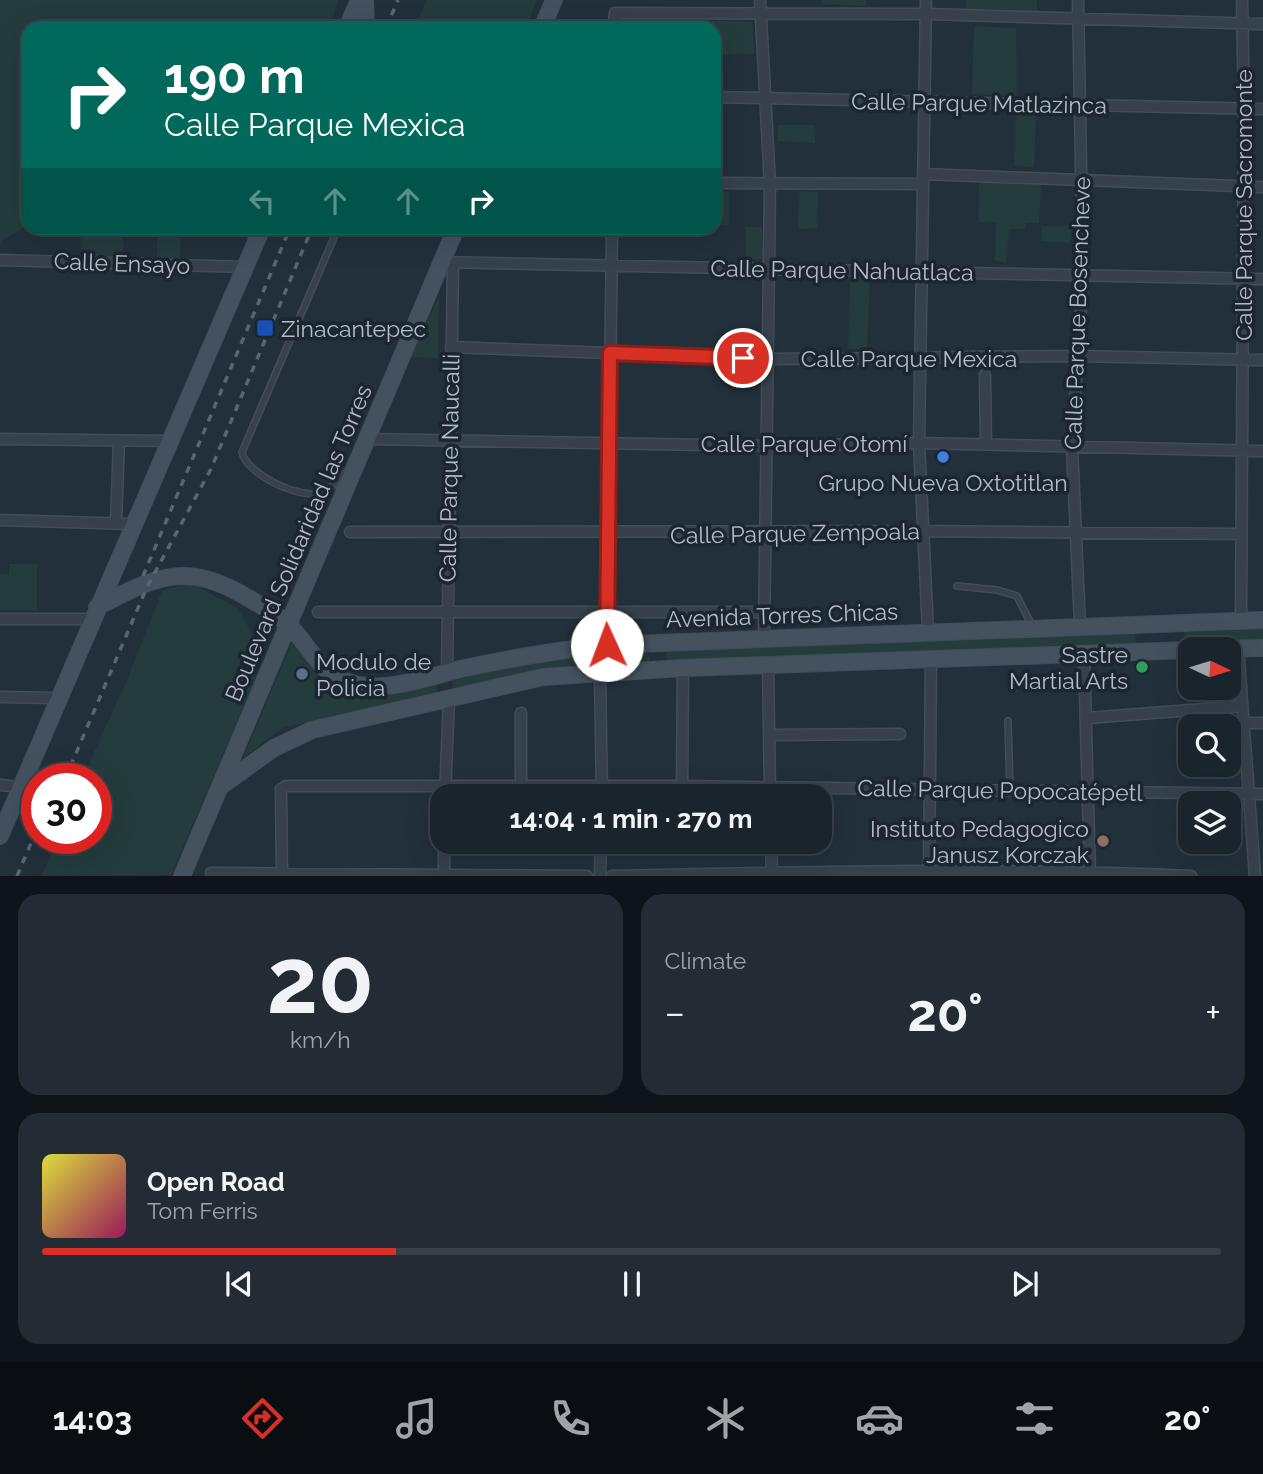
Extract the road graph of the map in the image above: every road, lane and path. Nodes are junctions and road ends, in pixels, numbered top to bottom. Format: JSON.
{"nodes":[{"id":1,"x":359,"y":0,"type":"edge"},
{"id":2,"x":365,"y":0,"type":"edge"},
{"id":3,"x":554,"y":0,"type":"edge"},
{"id":4,"x":761,"y":0,"type":"edge"},
{"id":5,"x":926,"y":0,"type":"edge"},
{"id":6,"x":1078,"y":0,"type":"edge"},
{"id":7,"x":1242,"y":0,"type":"edge"},
{"id":8,"x":926,"y":14,"type":"junction"},
{"id":9,"x":762,"y":16,"type":"junction"},
{"id":10,"x":1079,"y":20,"type":"junction"},
{"id":11,"x":350,"y":21,"type":"edge"},
{"id":12,"x":366,"y":21,"type":"edge"},
{"id":13,"x":545,"y":21,"type":"edge"},
{"id":14,"x":612,"y":21,"type":"edge"},
{"id":15,"x":1242,"y":23,"type":"junction"},
{"id":16,"x":1263,"y":24,"type":"edge"},
{"id":17,"x":721,"y":97,"type":"edge"},
{"id":18,"x":767,"y":98,"type":"junction"},
{"id":19,"x":925,"y":103,"type":"junction"},
{"id":20,"x":1081,"y":106,"type":"junction"},
{"id":21,"x":1244,"y":109,"type":"junction"},
{"id":22,"x":1263,"y":109,"type":"edge"},
{"id":23,"x":1080,"y":178,"type":"junction"},
{"id":24,"x":923,"y":179,"type":"junction"},
{"id":25,"x":721,"y":183,"type":"edge"},
{"id":26,"x":770,"y":185,"type":"junction"},
{"id":27,"x":1244,"y":186,"type":"junction"},
{"id":28,"x":1263,"y":187,"type":"edge"},
{"id":29,"x":259,"y":235,"type":"edge"},
{"id":30,"x":335,"y":235,"type":"edge"},
{"id":31,"x":454,"y":235,"type":"edge"},
{"id":32,"x":612,"y":235,"type":"edge"},
{"id":33,"x":0,"y":260,"type":"edge"},
{"id":34,"x":447,"y":263,"type":"junction"},
{"id":35,"x":612,"y":265,"type":"junction"},
{"id":36,"x":245,"y":267,"type":"junction"},
{"id":37,"x":923,"y":270,"type":"junction"},
{"id":38,"x":771,"y":271,"type":"junction"},
{"id":39,"x":1083,"y":276,"type":"junction"},
{"id":40,"x":1244,"y":279,"type":"junction"},
{"id":41,"x":1263,"y":279,"type":"edge"},
{"id":42,"x":451,"y":347,"type":"junction"},
{"id":43,"x":610,"y":353,"type":"junction"},
{"id":44,"x":1076,"y":356,"type":"junction"},
{"id":45,"x":920,"y":358,"type":"junction"},
{"id":46,"x":770,"y":359,"type":"junction"},
{"id":47,"x":1242,"y":360,"type":"junction"},
{"id":48,"x":1263,"y":360,"type":"edge"},
{"id":49,"x":985,"y":374,"type":"dead end"},
{"id":50,"x":0,"y":439,"type":"edge"},
{"id":51,"x":367,"y":439,"type":"junction"},
{"id":52,"x":449,"y":440,"type":"junction"},
{"id":53,"x":119,"y":441,"type":"junction"},
{"id":54,"x":168,"y":441,"type":"junction"},
{"id":55,"x":609,"y":442,"type":"junction"},
{"id":56,"x":919,"y":443,"type":"junction"},
{"id":57,"x":986,"y":444,"type":"junction"},
{"id":58,"x":769,"y":446,"type":"junction"},
{"id":59,"x":1072,"y":446,"type":"junction"},
{"id":60,"x":1241,"y":450,"type":"junction"},
{"id":61,"x":1263,"y":451,"type":"edge"},
{"id":62,"x":358,"y":461,"type":"junction"},
{"id":63,"x":0,"y":520,"type":"edge"},
{"id":64,"x":125,"y":523,"type":"junction"},
{"id":65,"x":923,"y":531,"type":"junction"},
{"id":66,"x":350,"y":532,"type":"dead end"},
{"id":67,"x":448,"y":533,"type":"junction"},
{"id":68,"x":766,"y":533,"type":"junction"},
{"id":69,"x":1075,"y":533,"type":"junction"},
{"id":70,"x":607,"y":534,"type":"junction"},
{"id":71,"x":1241,"y":534,"type":"junction"},
{"id":72,"x":957,"y":586,"type":"dead end"},
{"id":73,"x":447,"y":611,"type":"junction"},
{"id":74,"x":765,"y":611,"type":"junction"},
{"id":75,"x":318,"y":612,"type":"dead end"},
{"id":76,"x":606,"y":612,"type":"junction"},
{"id":77,"x":94,"y":613,"type":"junction"},
{"id":78,"x":0,"y":619,"type":"edge"},
{"id":79,"x":1241,"y":620,"type":"junction"},
{"id":80,"x":1263,"y":620,"type":"edge"},
{"id":81,"x":1172,"y":622,"type":"junction"},
{"id":82,"x":1138,"y":624,"type":"junction"},
{"id":83,"x":289,"y":626,"type":"junction"},
{"id":84,"x":1080,"y":626,"type":"junction"},
{"id":85,"x":1033,"y":628,"type":"junction"},
{"id":86,"x":928,"y":631,"type":"junction"},
{"id":87,"x":764,"y":638,"type":"junction"},
{"id":88,"x":657,"y":643,"type":"junction"},
{"id":89,"x":607,"y":645,"type":"junction"},
{"id":90,"x":1241,"y":648,"type":"edge"},
{"id":91,"x":1263,"y":648,"type":"edge"},
{"id":92,"x":1173,"y":650,"type":"junction"},
{"id":93,"x":1178,"y":650,"type":"edge"},
{"id":94,"x":1140,"y":652,"type":"junction"},
{"id":95,"x":1084,"y":654,"type":"junction"},
{"id":96,"x":931,"y":660,"type":"junction"},
{"id":97,"x":768,"y":665,"type":"junction"},
{"id":98,"x":683,"y":668,"type":"junction"},
{"id":99,"x":659,"y":670,"type":"junction"},
{"id":100,"x":447,"y":673,"type":"junction"},
{"id":101,"x":600,"y":674,"type":"junction"},
{"id":102,"x":1241,"y":692,"type":"edge"},
{"id":103,"x":0,"y":697,"type":"edge"},
{"id":104,"x":58,"y":698,"type":"junction"},
{"id":105,"x":449,"y":699,"type":"junction"},
{"id":106,"x":1242,"y":706,"type":"junction"},
{"id":107,"x":521,"y":713,"type":"dead end"},
{"id":108,"x":1088,"y":718,"type":"junction"},
{"id":109,"x":1008,"y":721,"type":"dead end"},
{"id":110,"x":1244,"y":723,"type":"junction"},
{"id":111,"x":1263,"y":723,"type":"edge"},
{"id":112,"x":900,"y":734,"type":"dead end"},
{"id":113,"x":770,"y":735,"type":"junction"},
{"id":114,"x":445,"y":784,"type":"edge"},
{"id":115,"x":521,"y":784,"type":"edge"},
{"id":116,"x":602,"y":784,"type":"edge"},
{"id":117,"x":682,"y":784,"type":"edge"},
{"id":118,"x":770,"y":784,"type":"edge"},
{"id":119,"x":0,"y":785,"type":"edge"},
{"id":120,"x":221,"y":786,"type":"junction"},
{"id":121,"x":20,"y":787,"type":"junction"},
{"id":122,"x":929,"y":789,"type":"junction"},
{"id":123,"x":1010,"y":790,"type":"junction"},
{"id":124,"x":1090,"y":790,"type":"junction"},
{"id":125,"x":430,"y":791,"type":"edge"},
{"id":126,"x":832,"y":791,"type":"edge"},
{"id":127,"x":1257,"y":794,"type":"edge"},
{"id":128,"x":0,"y":836,"type":"edge"},
{"id":129,"x":444,"y":854,"type":"edge"},
{"id":130,"x":601,"y":854,"type":"edge"},
{"id":131,"x":771,"y":854,"type":"edge"},
{"id":132,"x":211,"y":873,"type":"dead end"},
{"id":133,"x":929,"y":873,"type":"edge"},
{"id":134,"x":1090,"y":873,"type":"edge"},
{"id":135,"x":282,"y":874,"type":"edge"},
{"id":136,"x":444,"y":874,"type":"edge"},
{"id":137,"x":772,"y":874,"type":"edge"},
{"id":138,"x":182,"y":876,"type":"edge"},
{"id":139,"x":587,"y":876,"type":"edge"},
{"id":140,"x":600,"y":876,"type":"edge"},
{"id":141,"x":612,"y":876,"type":"edge"},
{"id":142,"x":1191,"y":876,"type":"edge"},
{"id":143,"x":1255,"y":876,"type":"edge"}],
"edges":[{"from":1,"to":11,"type":"main road"},
{"from":2,"to":12,"type":"main road"},
{"from":3,"to":13,"type":"main road"},
{"from":4,"to":9,"type":"street"},
{"from":5,"to":8,"type":"street"},
{"from":6,"to":10,"type":"street","name":"Calle Parque Bosencheve"},
{"from":7,"to":15,"type":"street","name":"Calle Parque Sacromonte"},
{"from":8,"to":9,"type":"street"},
{"from":8,"to":10,"type":"street"},
{"from":8,"to":19,"type":"street"},
{"from":9,"to":14,"type":"street"},
{"from":9,"to":18,"type":"street"},
{"from":10,"to":15,"type":"street"},
{"from":10,"to":20,"type":"street","name":"Calle Parque Bosencheve"},
{"from":15,"to":16,"type":"street"},
{"from":15,"to":21,"type":"street","name":"Calle Parque Sacromonte"},
{"from":17,"to":18,"type":"street","name":"Calle Parque Matlazinca"},
{"from":18,"to":19,"type":"street","name":"Calle Parque Matlazinca"},
{"from":18,"to":26,"type":"street"},
{"from":19,"to":20,"type":"street","name":"Calle Parque Matlazinca"},
{"from":19,"to":24,"type":"street"},
{"from":20,"to":21,"type":"street","name":"Calle Parque Matlazinca"},
{"from":20,"to":23,"type":"street","name":"Calle Parque Bosencheve"},
{"from":21,"to":22,"type":"street","name":"Calle Parque Matlazinca"},
{"from":21,"to":27,"type":"street","name":"Calle Parque Sacromonte"},
{"from":23,"to":24,"type":"street"},
{"from":23,"to":27,"type":"street"},
{"from":23,"to":39,"type":"street","name":"Calle Parque Bosencheve"},
{"from":24,"to":26,"type":"street"},
{"from":24,"to":37,"type":"street"},
{"from":25,"to":26,"type":"street"},
{"from":26,"to":38,"type":"street"},
{"from":27,"to":28,"type":"street"},
{"from":27,"to":40,"type":"street","name":"Calle Parque Sacromonte"},
{"from":29,"to":36,"type":"main road"},
{"from":30,"to":62,"type":"lane"},
{"from":31,"to":34,"type":"main road","name":"Boulevard Solidaridad las Torres"},
{"from":32,"to":35,"type":"street"},
{"from":33,"to":36,"type":"street","name":"Calle Ensayo"},
{"from":34,"to":35,"type":"street","name":"Calle Parque Nahuatlaca"},
{"from":34,"to":42,"type":"street","name":"Calle Parque Naucalli"},
{"from":34,"to":51,"type":"main road","name":"Boulevard Solidaridad las Torres"},
{"from":35,"to":38,"type":"street","name":"Calle Parque Nahuatlaca"},
{"from":35,"to":43,"type":"street"},
{"from":36,"to":54,"type":"main road"},
{"from":37,"to":38,"type":"street","name":"Calle Parque Nahuatlaca"},
{"from":37,"to":39,"type":"street","name":"Calle Parque Nahuatlaca"},
{"from":37,"to":45,"type":"street"},
{"from":38,"to":46,"type":"street"},
{"from":39,"to":40,"type":"street","name":"Calle Parque Nahuatlaca"},
{"from":39,"to":44,"type":"street","name":"Calle Parque Bosencheve"},
{"from":40,"to":41,"type":"street","name":"Calle Parque Nahuatlaca"},
{"from":40,"to":47,"type":"street","name":"Calle Parque Sacromonte"},
{"from":42,"to":43,"type":"street","name":"Calle Parque Mexica"},
{"from":42,"to":52,"type":"street","name":"Calle Parque Naucalli"},
{"from":43,"to":46,"type":"street","name":"Calle Parque Mexica"},
{"from":43,"to":55,"type":"street"},
{"from":44,"to":45,"type":"street","name":"Calle Parque Mexica"},
{"from":44,"to":47,"type":"street","name":"Calle Parque Mexica"},
{"from":44,"to":59,"type":"street","name":"Calle Parque Bosencheve"},
{"from":45,"to":46,"type":"street","name":"Calle Parque Mexica"},
{"from":45,"to":56,"type":"street"},
{"from":46,"to":58,"type":"street"},
{"from":47,"to":48,"type":"street","name":"Calle Parque Mexica"},
{"from":47,"to":60,"type":"street","name":"Calle Parque Sacromonte"},
{"from":49,"to":57,"type":"street"},
{"from":50,"to":53,"type":"street"},
{"from":51,"to":52,"type":"street","name":"Calle Parque Otomí"},
{"from":51,"to":62,"type":"main road","name":"Boulevard Solidaridad las Torres"},
{"from":52,"to":55,"type":"street","name":"Calle Parque Otomí"},
{"from":52,"to":67,"type":"street","name":"Calle Parque Naucalli"},
{"from":53,"to":54,"type":"street"},
{"from":53,"to":64,"type":"street"},
{"from":54,"to":64,"type":"main road"},
{"from":55,"to":58,"type":"street","name":"Calle Parque Otomí"},
{"from":55,"to":70,"type":"street"},
{"from":56,"to":57,"type":"street","name":"Calle Parque Otomí"},
{"from":56,"to":58,"type":"street","name":"Calle Parque Otomí"},
{"from":56,"to":65,"type":"street"},
{"from":57,"to":59,"type":"street","name":"Calle Parque Otomí"},
{"from":58,"to":68,"type":"street"},
{"from":59,"to":60,"type":"street","name":"Calle Parque Otomí"},
{"from":59,"to":69,"type":"street","name":"Calle Parque Bosencheve"},
{"from":60,"to":61,"type":"street","name":"Calle Parque Otomí"},
{"from":60,"to":71,"type":"street","name":"Calle Parque Sacromonte"},
{"from":62,"to":83,"type":"main road","name":"Boulevard Solidaridad las Torres"},
{"from":63,"to":64,"type":"street"},
{"from":64,"to":77,"type":"main road"},
{"from":65,"to":68,"type":"street","name":"Calle Parque Zempoala"},
{"from":65,"to":69,"type":"street","name":"Calle Parque Zempoala"},
{"from":65,"to":86,"type":"street"},
{"from":66,"to":67,"type":"street","name":"Calle Parque Zempoala"},
{"from":67,"to":70,"type":"street","name":"Calle Parque Zempoala"},
{"from":67,"to":73,"type":"street","name":"Calle Parque Naucalli"},
{"from":68,"to":70,"type":"street","name":"Calle Parque Zempoala"},
{"from":68,"to":74,"type":"street"},
{"from":69,"to":71,"type":"street","name":"Calle Parque Zempoala"},
{"from":69,"to":84,"type":"street","name":"Calle Parque Bosencheve"},
{"from":70,"to":76,"type":"street"},
{"from":71,"to":79,"type":"street","name":"Calle Parque Sacromonte"},
{"from":72,"to":85,"type":"lane"},
{"from":73,"to":75,"type":"street"},
{"from":73,"to":76,"type":"street"},
{"from":73,"to":100,"type":"street","name":"Calle Parque Naucalli"},
{"from":74,"to":76,"type":"street"},
{"from":74,"to":87,"type":"street"},
{"from":76,"to":89,"type":"street"},
{"from":77,"to":78,"type":"street"},
{"from":77,"to":83,"type":"main road","name":"Avenida Torres Chicas"},
{"from":77,"to":104,"type":"main road"},
{"from":79,"to":80,"type":"main road","name":"Avenida Torres Chicas"},
{"from":79,"to":81,"type":"main road","name":"Avenida Torres Chicas"},
{"from":81,"to":82,"type":"main road","name":"Avenida Torres Chicas"},
{"from":81,"to":92,"type":"main road"},
{"from":82,"to":84,"type":"main road","name":"Avenida Torres Chicas"},
{"from":82,"to":94,"type":"main road"},
{"from":83,"to":100,"type":"main road","name":"Avenida Torres Chicas"},
{"from":83,"to":120,"type":"main road","name":"Boulevard Solidaridad las Torres"},
{"from":84,"to":85,"type":"main road","name":"Avenida Torres Chicas"},
{"from":85,"to":86,"type":"main road","name":"Avenida Torres Chicas"},
{"from":86,"to":87,"type":"main road","name":"Avenida Torres Chicas"},
{"from":87,"to":88,"type":"main road","name":"Avenida Torres Chicas"},
{"from":88,"to":89,"type":"main road","name":"Avenida Torres Chicas"},
{"from":88,"to":99,"type":"main road"},
{"from":89,"to":100,"type":"main road","name":"Avenida Torres Chicas"},
{"from":90,"to":91,"type":"main road"},
{"from":92,"to":93,"type":"main road"},
{"from":92,"to":94,"type":"main road"},
{"from":94,"to":95,"type":"main road"},
{"from":95,"to":96,"type":"main road"},
{"from":95,"to":108,"type":"street"},
{"from":96,"to":97,"type":"main road"},
{"from":96,"to":122,"type":"street"},
{"from":97,"to":98,"type":"main road"},
{"from":97,"to":113,"type":"street"},
{"from":98,"to":99,"type":"main road"},
{"from":98,"to":117,"type":"street"},
{"from":99,"to":101,"type":"main road"},
{"from":100,"to":105,"type":"main road"},
{"from":101,"to":105,"type":"main road"},
{"from":101,"to":116,"type":"street"},
{"from":102,"to":106,"type":"street"},
{"from":103,"to":104,"type":"street"},
{"from":104,"to":121,"type":"main road"},
{"from":105,"to":114,"type":"street"},
{"from":105,"to":120,"type":"main road"},
{"from":106,"to":108,"type":"street"},
{"from":106,"to":110,"type":"street"},
{"from":107,"to":115,"type":"street"},
{"from":108,"to":124,"type":"street"},
{"from":109,"to":123,"type":"lane"},
{"from":110,"to":111,"type":"street"},
{"from":110,"to":127,"type":"street"},
{"from":112,"to":113,"type":"street"},
{"from":113,"to":118,"type":"street"},
{"from":119,"to":121,"type":"street"},
{"from":120,"to":138,"type":"main road","name":"Boulevard Solidaridad las Torres"},
{"from":121,"to":128,"type":"main road"},
{"from":122,"to":123,"type":"street","name":"Calle Parque Popocatépetl"},
{"from":122,"to":126,"type":"street","name":"Calle Parque Popocatépetl"},
{"from":122,"to":133,"type":"street"},
{"from":123,"to":124,"type":"street","name":"Calle Parque Popocatépetl"},
{"from":124,"to":127,"type":"street","name":"Calle Parque Popocatépetl"},
{"from":124,"to":134,"type":"street"},
{"from":125,"to":135,"type":"street","name":"Calle Parque Popocatépetl"},
{"from":127,"to":143,"type":"street"},
{"from":129,"to":136,"type":"street"},
{"from":130,"to":140,"type":"street"},
{"from":131,"to":137,"type":"street"},
{"from":132,"to":135,"type":"street"},
{"from":133,"to":134,"type":"street"},
{"from":133,"to":137,"type":"street"},
{"from":134,"to":142,"type":"street"},
{"from":135,"to":136,"type":"street"},
{"from":136,"to":139,"type":"street"},
{"from":137,"to":141,"type":"street"}]}
